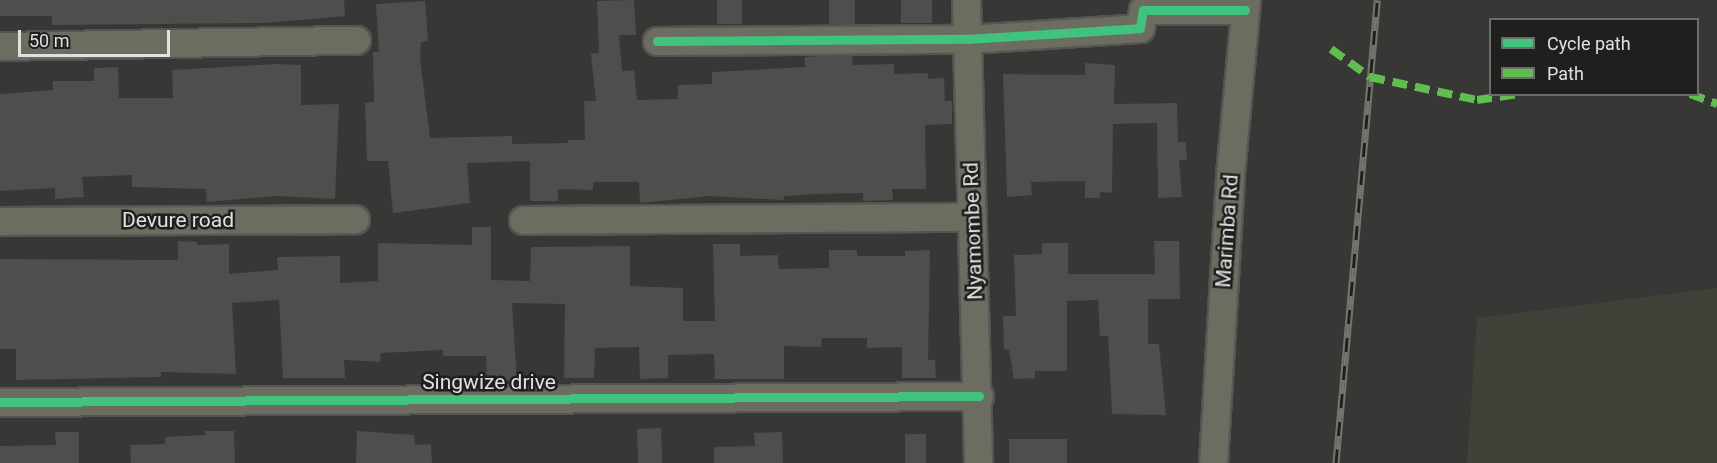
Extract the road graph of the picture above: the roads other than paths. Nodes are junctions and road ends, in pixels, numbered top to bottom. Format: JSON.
{"nodes":[{"id":1,"x":966,"y":0,"type":"edge"},
{"id":2,"x":1246,"y":5,"type":"edge"},
{"id":3,"x":967,"y":39,"type":"junction"},
{"id":4,"x":356,"y":40,"type":"dead end"},
{"id":5,"x":657,"y":41,"type":"dead end"},
{"id":6,"x":0,"y":46,"type":"edge"},
{"id":7,"x":972,"y":217,"type":"junction"},
{"id":8,"x":355,"y":219,"type":"dead end"},
{"id":9,"x":523,"y":220,"type":"dead end"},
{"id":10,"x":0,"y":221,"type":"edge"},
{"id":11,"x":979,"y":396,"type":"junction"},
{"id":12,"x":0,"y":402,"type":"edge"},
{"id":13,"x":978,"y":463,"type":"edge"},
{"id":14,"x":1213,"y":463,"type":"edge"}],
"edges":[{"from":1,"to":3,"type":"street","name":"Nyamombe Rd"},
{"from":2,"to":3,"type":"street"},
{"from":2,"to":14,"type":"street","name":"Marimba Rd"},
{"from":3,"to":5,"type":"street"},
{"from":3,"to":7,"type":"street","name":"Nyamombe Rd"},
{"from":4,"to":6,"type":"street"},
{"from":7,"to":9,"type":"street"},
{"from":7,"to":11,"type":"street","name":"Nyamombe Rd"},
{"from":8,"to":10,"type":"street","name":"Devure road"},
{"from":11,"to":12,"type":"street","name":"Singwize drive"},
{"from":11,"to":13,"type":"street","name":"Nyamombe Rd"}]}
